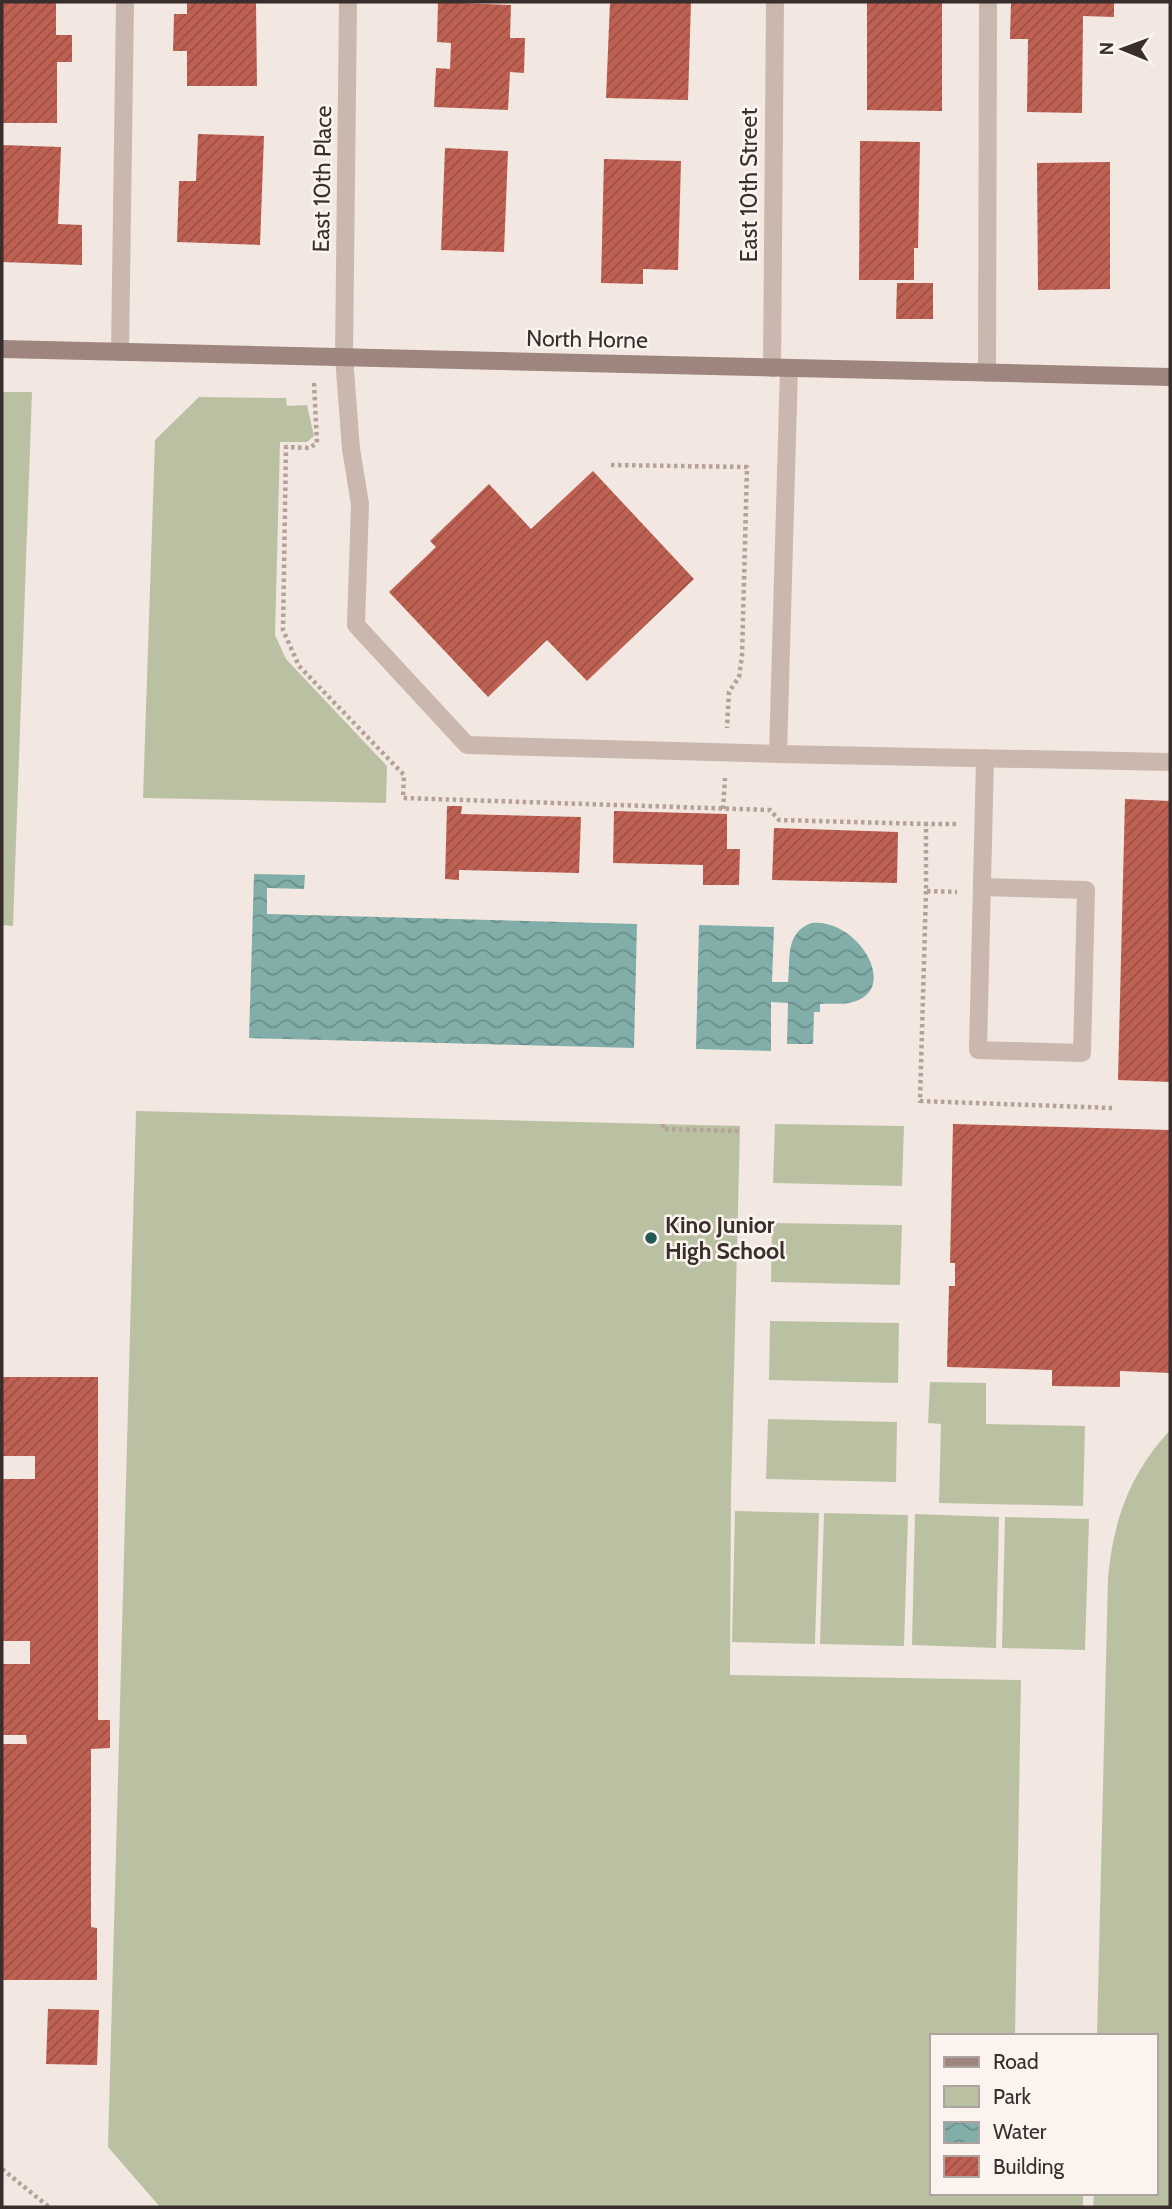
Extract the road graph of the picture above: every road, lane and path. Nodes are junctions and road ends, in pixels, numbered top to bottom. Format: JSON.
{"nodes":[{"id":1,"x":125,"y":2,"type":"edge"},
{"id":2,"x":348,"y":2,"type":"edge"},
{"id":3,"x":775,"y":2,"type":"edge"},
{"id":4,"x":988,"y":2,"type":"edge"},
{"id":5,"x":2,"y":349,"type":"edge"},
{"id":6,"x":120,"y":352,"type":"junction"},
{"id":7,"x":315,"y":357,"type":"junction"},
{"id":8,"x":344,"y":357,"type":"junction"},
{"id":9,"x":780,"y":368,"type":"junction"},
{"id":10,"x":987,"y":373,"type":"junction"},
{"id":11,"x":1170,"y":377,"type":"edge"},
{"id":12,"x":611,"y":465,"type":"dead end"},
{"id":13,"x":726,"y":753,"type":"junction"},
{"id":14,"x":778,"y":754,"type":"junction"},
{"id":15,"x":985,"y":758,"type":"junction"},
{"id":16,"x":1170,"y":762,"type":"edge"},
{"id":17,"x":723,"y":809,"type":"junction"},
{"id":18,"x":926,"y":824,"type":"junction"},
{"id":19,"x":984,"y":824,"type":"junction"},
{"id":20,"x":982,"y":890,"type":"junction"},
{"id":21,"x":663,"y":1124,"type":"dead end"},
{"id":22,"x":739,"y":1131,"type":"dead end"},
{"id":23,"x":2,"y":2169,"type":"edge"},
{"id":24,"x":49,"y":2207,"type":"edge"}],
"edges":[{"from":1,"to":6,"type":"street"},
{"from":2,"to":8,"type":"street","name":"East 10th Place"},
{"from":3,"to":9,"type":"street","name":"East 10th Street"},
{"from":4,"to":10,"type":"street"},
{"from":5,"to":6,"type":"street","name":"North Horne"},
{"from":6,"to":7,"type":"street","name":"North Horne"},
{"from":7,"to":8,"type":"street","name":"North Horne"},
{"from":7,"to":17,"type":"path"},
{"from":8,"to":9,"type":"street","name":"North Horne"},
{"from":8,"to":13,"type":"street","name":"East 10th Place"},
{"from":9,"to":10,"type":"street","name":"North Horne"},
{"from":9,"to":14,"type":"street","name":"East 10th Street"},
{"from":10,"to":11,"type":"street","name":"North Horne"},
{"from":12,"to":13,"type":"path"},
{"from":13,"to":14,"type":"street","name":"East 10th Place"},
{"from":13,"to":17,"type":"path"},
{"from":14,"to":15,"type":"street","name":"East 10th Place"},
{"from":15,"to":16,"type":"street","name":"East 10th Place"},
{"from":15,"to":19,"type":"street"},
{"from":17,"to":18,"type":"path"},
{"from":18,"to":19,"type":"path"},
{"from":18,"to":20,"type":"path"},
{"from":19,"to":20,"type":"street"},
{"from":20,"to":20,"type":"street"},
{"from":21,"to":22,"type":"path"},
{"from":23,"to":24,"type":"path"}]}
